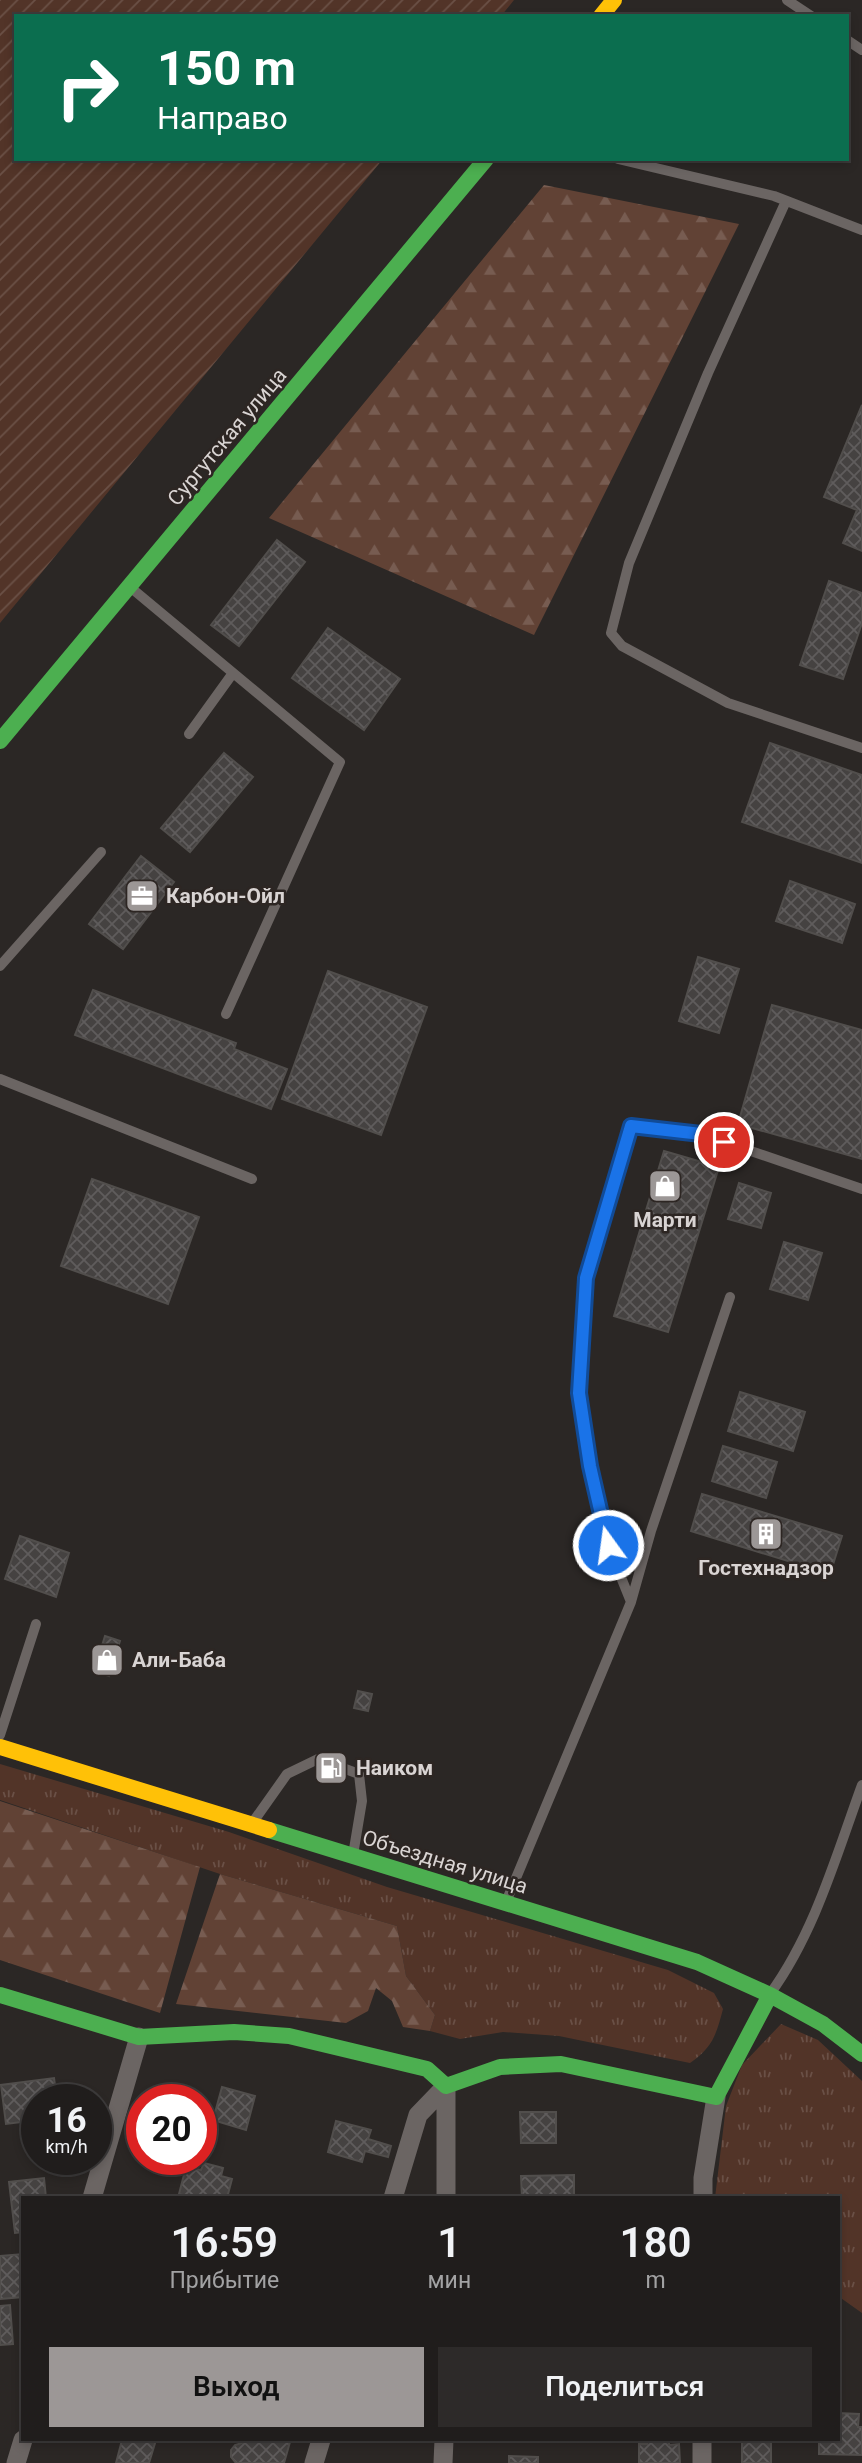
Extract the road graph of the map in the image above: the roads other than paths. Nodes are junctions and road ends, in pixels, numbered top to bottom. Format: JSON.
{"nodes":[{"id":1,"x":614,"y":0,"type":"edge"},
{"id":2,"x":787,"y":0,"type":"edge"},
{"id":3,"x":603,"y":14,"type":"edge"},
{"id":4,"x":808,"y":14,"type":"edge"},
{"id":5,"x":484,"y":161,"type":"edge"},
{"id":6,"x":626,"y":161,"type":"edge"},
{"id":7,"x":786,"y":201,"type":"junction"},
{"id":8,"x":862,"y":230,"type":"edge"},
{"id":9,"x":130,"y":587,"type":"junction"},
{"id":10,"x":233,"y":673,"type":"junction"},
{"id":11,"x":189,"y":734,"type":"dead end"},
{"id":12,"x":0,"y":741,"type":"edge"},
{"id":13,"x":862,"y":748,"type":"edge"},
{"id":14,"x":101,"y":852,"type":"dead end"},
{"id":15,"x":0,"y":966,"type":"edge"},
{"id":16,"x":226,"y":1014,"type":"dead end"},
{"id":17,"x":0,"y":1079,"type":"edge"},
{"id":18,"x":252,"y":1180,"type":"dead end"},
{"id":19,"x":862,"y":1189,"type":"edge"},
{"id":20,"x":730,"y":1297,"type":"dead end"},
{"id":21,"x":631,"y":1602,"type":"junction"},
{"id":22,"x":36,"y":1624,"type":"dead end"},
{"id":23,"x":0,"y":1735,"type":"edge"},
{"id":24,"x":0,"y":1746,"type":"edge"},
{"id":25,"x":862,"y":1785,"type":"edge"},
{"id":26,"x":252,"y":1824,"type":"junction"},
{"id":27,"x":353,"y":1856,"type":"junction"},
{"id":28,"x":506,"y":1903,"type":"junction"},
{"id":29,"x":770,"y":1994,"type":"junction"},
{"id":30,"x":0,"y":1995,"type":"edge"},
{"id":31,"x":139,"y":2037,"type":"junction"},
{"id":32,"x":862,"y":2054,"type":"edge"},
{"id":33,"x":428,"y":2069,"type":"junction"},
{"id":34,"x":479,"y":2074,"type":"junction"},
{"id":35,"x":446,"y":2086,"type":"junction"},
{"id":36,"x":716,"y":2096,"type":"junction"},
{"id":37,"x":93,"y":2196,"type":"edge"},
{"id":38,"x":394,"y":2196,"type":"edge"},
{"id":39,"x":446,"y":2196,"type":"edge"},
{"id":40,"x":703,"y":2196,"type":"edge"},
{"id":41,"x":23,"y":2441,"type":"edge"},
{"id":42,"x":321,"y":2441,"type":"edge"},
{"id":43,"x":444,"y":2441,"type":"edge"},
{"id":44,"x":702,"y":2441,"type":"edge"},
{"id":45,"x":16,"y":2463,"type":"edge"},
{"id":46,"x":314,"y":2463,"type":"edge"},
{"id":47,"x":443,"y":2463,"type":"edge"},
{"id":48,"x":702,"y":2463,"type":"edge"}],
"edges":[{"from":1,"to":3,"type":"street"},
{"from":2,"to":4,"type":"lane"},
{"from":5,"to":9,"type":"street","name":"Сургутская улица"},
{"from":6,"to":7,"type":"lane"},
{"from":7,"to":8,"type":"lane"},
{"from":7,"to":13,"type":"lane"},
{"from":9,"to":10,"type":"lane"},
{"from":9,"to":12,"type":"street","name":"Сургутская улица"},
{"from":10,"to":11,"type":"lane"},
{"from":10,"to":16,"type":"lane"},
{"from":14,"to":15,"type":"lane"},
{"from":17,"to":18,"type":"lane"},
{"from":19,"to":21,"type":"lane"},
{"from":20,"to":21,"type":"lane"},
{"from":21,"to":28,"type":"lane"},
{"from":22,"to":23,"type":"lane"},
{"from":24,"to":26,"type":"street","name":"Объездная улица"},
{"from":25,"to":29,"type":"lane"},
{"from":26,"to":27,"type":"street","name":"Объездная улица"},
{"from":26,"to":27,"type":"lane"},
{"from":27,"to":28,"type":"street","name":"Объездная улица"},
{"from":28,"to":29,"type":"street","name":"Объездная улица"},
{"from":29,"to":32,"type":"street","name":"Объездная улица"},
{"from":29,"to":36,"type":"street"},
{"from":30,"to":31,"type":"street"},
{"from":31,"to":33,"type":"street"},
{"from":31,"to":37,"type":"street"},
{"from":33,"to":34,"type":"street"},
{"from":33,"to":35,"type":"street"},
{"from":34,"to":35,"type":"street"},
{"from":34,"to":36,"type":"street"},
{"from":35,"to":38,"type":"street"},
{"from":35,"to":39,"type":"street"},
{"from":36,"to":40,"type":"street"},
{"from":41,"to":45,"type":"street"},
{"from":42,"to":46,"type":"street"},
{"from":43,"to":47,"type":"street"},
{"from":44,"to":48,"type":"street"}]}
